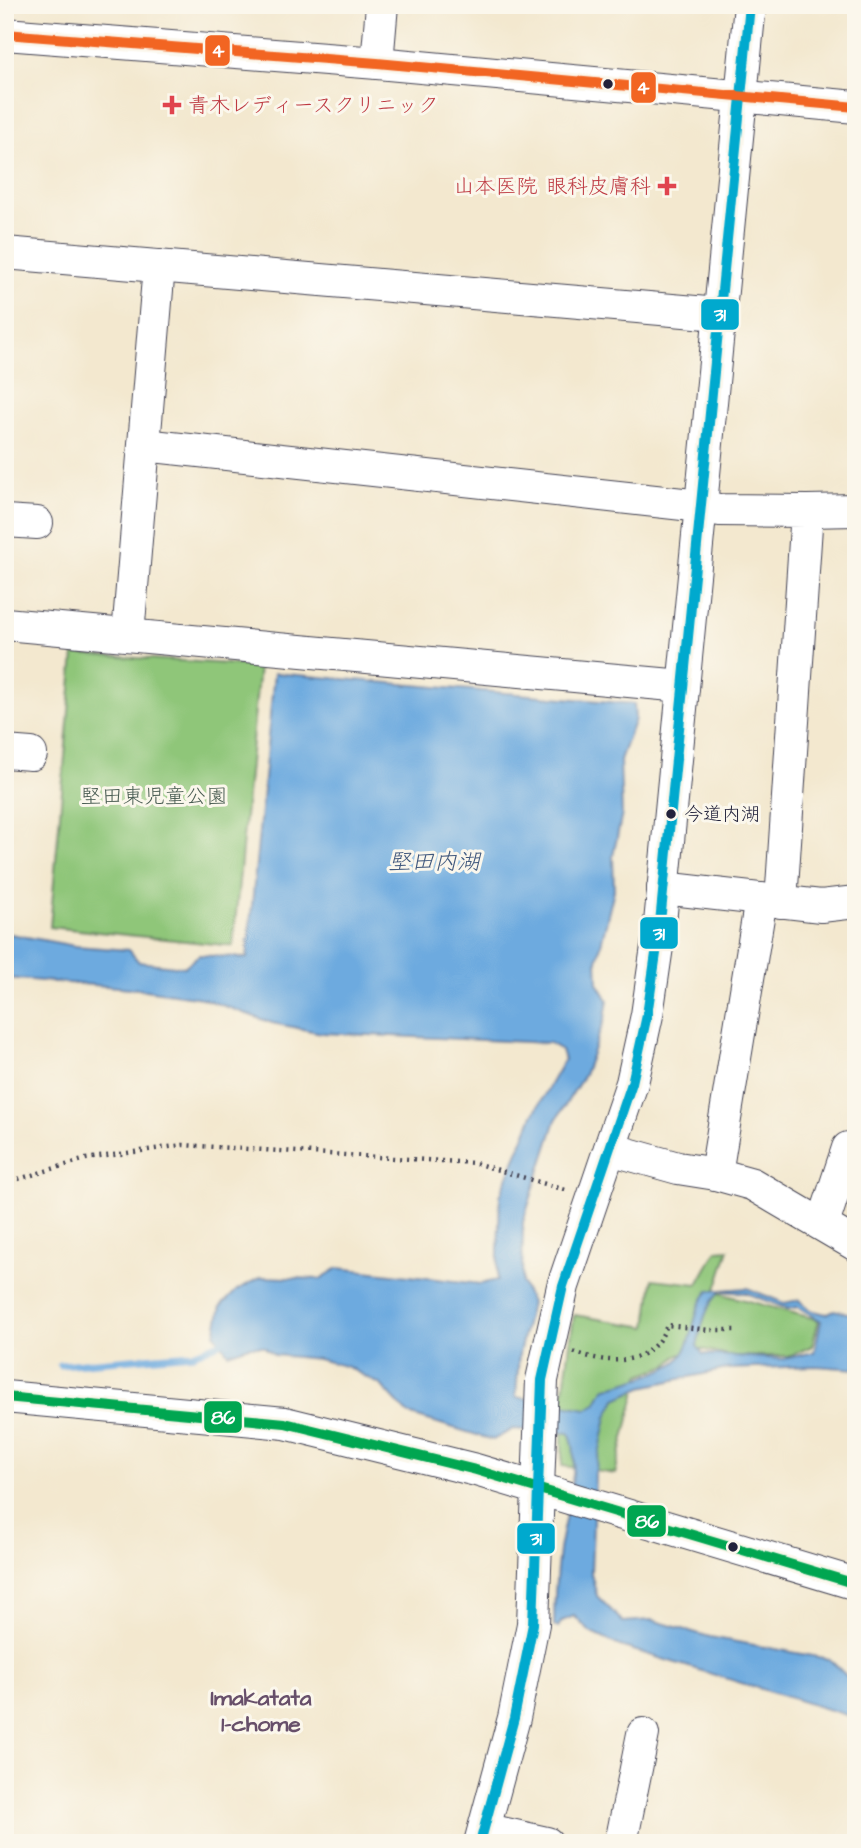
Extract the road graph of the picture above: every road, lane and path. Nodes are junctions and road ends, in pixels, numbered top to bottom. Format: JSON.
{"nodes":[{"id":1,"x":382,"y":5,"type":"edge"},
{"id":2,"x":750,"y":5,"type":"edge"},
{"id":3,"x":5,"y":34,"type":"edge"},
{"id":4,"x":377,"y":63,"type":"junction"},
{"id":5,"x":741,"y":97,"type":"junction"},
{"id":6,"x":856,"y":107,"type":"edge"},
{"id":7,"x":5,"y":253,"type":"edge"},
{"id":8,"x":159,"y":266,"type":"junction"},
{"id":9,"x":719,"y":314,"type":"junction"},
{"id":10,"x":144,"y":445,"type":"junction"},
{"id":11,"x":701,"y":506,"type":"junction"},
{"id":12,"x":856,"y":510,"type":"edge"},
{"id":13,"x":807,"y":511,"type":"junction"},
{"id":14,"x":5,"y":521,"type":"edge"},
{"id":15,"x":37,"y":523,"type":"dead end"},
{"id":16,"x":5,"y":624,"type":"edge"},
{"id":17,"x":128,"y":635,"type":"junction"},
{"id":18,"x":683,"y":686,"type":"junction"},
{"id":19,"x":663,"y":888,"type":"junction"},
{"id":20,"x":771,"y":900,"type":"junction"},
{"id":21,"x":856,"y":902,"type":"edge"},
{"id":22,"x":611,"y":1149,"type":"junction"},
{"id":23,"x":856,"y":1149,"type":"edge"},
{"id":24,"x":716,"y":1174,"type":"junction"},
{"id":25,"x":5,"y":1183,"type":"edge"},
{"id":26,"x":552,"y":1185,"type":"dead end"},
{"id":27,"x":824,"y":1224,"type":"junction"},
{"id":28,"x":856,"y":1245,"type":"edge"},
{"id":29,"x":738,"y":1330,"type":"dead end"},
{"id":30,"x":550,"y":1343,"type":"junction"},
{"id":31,"x":5,"y":1397,"type":"edge"},
{"id":32,"x":551,"y":1491,"type":"junction"},
{"id":33,"x":856,"y":1584,"type":"edge"},
{"id":34,"x":643,"y":1734,"type":"dead end"},
{"id":35,"x":482,"y":1836,"type":"edge"},
{"id":36,"x":547,"y":1843,"type":"edge"},
{"id":37,"x":621,"y":1843,"type":"edge"}],
"edges":[{"from":1,"to":4,"type":"street"},
{"from":2,"to":5,"type":"street"},
{"from":3,"to":4,"type":"street"},
{"from":4,"to":5,"type":"street"},
{"from":5,"to":6,"type":"street"},
{"from":5,"to":9,"type":"street"},
{"from":7,"to":8,"type":"street"},
{"from":8,"to":9,"type":"street"},
{"from":8,"to":10,"type":"street"},
{"from":9,"to":11,"type":"street"},
{"from":10,"to":11,"type":"street"},
{"from":10,"to":17,"type":"street"},
{"from":11,"to":13,"type":"street"},
{"from":11,"to":18,"type":"street"},
{"from":12,"to":13,"type":"street"},
{"from":13,"to":20,"type":"street"},
{"from":14,"to":15,"type":"street"},
{"from":16,"to":17,"type":"street"},
{"from":17,"to":18,"type":"street"},
{"from":18,"to":19,"type":"street"},
{"from":19,"to":20,"type":"street"},
{"from":19,"to":22,"type":"street"},
{"from":20,"to":21,"type":"street"},
{"from":20,"to":24,"type":"street"},
{"from":22,"to":24,"type":"street"},
{"from":22,"to":30,"type":"street"},
{"from":23,"to":27,"type":"street"},
{"from":24,"to":27,"type":"street"},
{"from":25,"to":26,"type":"path"},
{"from":27,"to":28,"type":"street"},
{"from":29,"to":30,"type":"path"},
{"from":30,"to":32,"type":"street"},
{"from":31,"to":32,"type":"street"},
{"from":32,"to":33,"type":"street"},
{"from":32,"to":35,"type":"street"},
{"from":34,"to":37,"type":"street"},
{"from":35,"to":36,"type":"street"}]}
